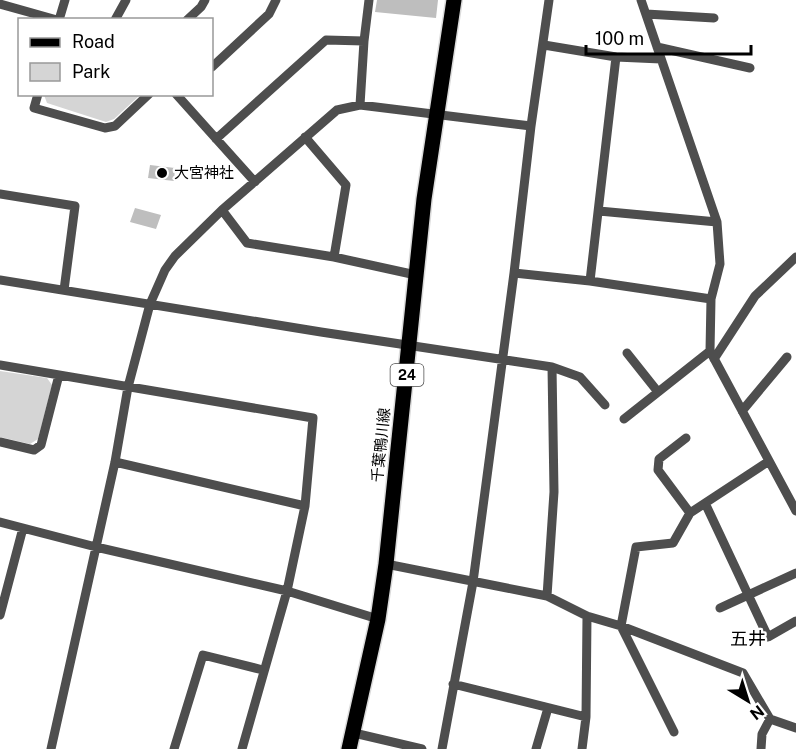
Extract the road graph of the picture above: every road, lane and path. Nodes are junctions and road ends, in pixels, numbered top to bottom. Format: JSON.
{"nodes":[{"id":1,"x":65,"y":0,"type":"edge"},
{"id":2,"x":126,"y":0,"type":"edge"},
{"id":3,"x":205,"y":0,"type":"edge"},
{"id":4,"x":276,"y":0,"type":"edge"},
{"id":5,"x":369,"y":0,"type":"edge"},
{"id":6,"x":454,"y":0,"type":"edge"},
{"id":7,"x":549,"y":0,"type":"edge"},
{"id":8,"x":641,"y":0,"type":"edge"},
{"id":9,"x":0,"y":4,"type":"edge"},
{"id":10,"x":646,"y":14,"type":"junction"},
{"id":11,"x":51,"y":18,"type":"edge"},
{"id":12,"x":59,"y":18,"type":"edge"},
{"id":13,"x":117,"y":18,"type":"edge"},
{"id":14,"x":189,"y":18,"type":"edge"},
{"id":15,"x":714,"y":18,"type":"dead end"},
{"id":16,"x":364,"y":41,"type":"junction"},
{"id":17,"x":544,"y":45,"type":"junction"},
{"id":18,"x":657,"y":47,"type":"junction"},
{"id":19,"x":616,"y":57,"type":"junction"},
{"id":20,"x":661,"y":59,"type":"junction"},
{"id":21,"x":213,"y":66,"type":"edge"},
{"id":22,"x":750,"y":68,"type":"dead end"},
{"id":23,"x":37,"y":96,"type":"edge"},
{"id":24,"x":147,"y":96,"type":"edge"},
{"id":25,"x":178,"y":96,"type":"edge"},
{"id":26,"x":360,"y":105,"type":"junction"},
{"id":27,"x":435,"y":115,"type":"junction"},
{"id":28,"x":531,"y":126,"type":"junction"},
{"id":29,"x":304,"y":137,"type":"junction"},
{"id":30,"x":216,"y":139,"type":"junction"},
{"id":31,"x":255,"y":182,"type":"junction"},
{"id":32,"x":0,"y":194,"type":"edge"},
{"id":33,"x":222,"y":210,"type":"junction"},
{"id":34,"x":599,"y":211,"type":"junction"},
{"id":35,"x":717,"y":222,"type":"junction"},
{"id":36,"x":334,"y":257,"type":"junction"},
{"id":37,"x":796,"y":257,"type":"edge"},
{"id":38,"x":514,"y":273,"type":"junction"},
{"id":39,"x":416,"y":275,"type":"junction"},
{"id":40,"x":0,"y":280,"type":"edge"},
{"id":41,"x":590,"y":281,"type":"junction"},
{"id":42,"x":64,"y":290,"type":"junction"},
{"id":43,"x":711,"y":299,"type":"junction"},
{"id":44,"x":150,"y":304,"type":"junction"},
{"id":45,"x":410,"y":346,"type":"junction"},
{"id":46,"x":627,"y":353,"type":"dead end"},
{"id":47,"x":712,"y":355,"type":"junction"},
{"id":48,"x":787,"y":357,"type":"dead end"},
{"id":49,"x":503,"y":359,"type":"junction"},
{"id":50,"x":0,"y":365,"type":"edge"},
{"id":51,"x":552,"y":367,"type":"junction"},
{"id":52,"x":59,"y":375,"type":"junction"},
{"id":53,"x":128,"y":387,"type":"junction"},
{"id":54,"x":658,"y":392,"type":"junction"},
{"id":55,"x":605,"y":405,"type":"dead end"},
{"id":56,"x":742,"y":411,"type":"junction"},
{"id":57,"x":624,"y":419,"type":"dead end"},
{"id":58,"x":686,"y":438,"type":"dead end"},
{"id":59,"x":0,"y":442,"type":"edge"},
{"id":60,"x":769,"y":461,"type":"junction"},
{"id":61,"x":115,"y":462,"type":"junction"},
{"id":62,"x":705,"y":503,"type":"junction"},
{"id":63,"x":305,"y":506,"type":"junction"},
{"id":64,"x":796,"y":511,"type":"edge"},
{"id":65,"x":690,"y":513,"type":"junction"},
{"id":66,"x":0,"y":522,"type":"edge"},
{"id":67,"x":22,"y":528,"type":"junction"},
{"id":68,"x":96,"y":547,"type":"junction"},
{"id":69,"x":386,"y":564,"type":"junction"},
{"id":70,"x":796,"y":573,"type":"edge"},
{"id":71,"x":473,"y":582,"type":"junction"},
{"id":72,"x":287,"y":591,"type":"junction"},
{"id":73,"x":747,"y":595,"type":"junction"},
{"id":74,"x":547,"y":596,"type":"junction"},
{"id":75,"x":720,"y":608,"type":"dead end"},
{"id":76,"x":0,"y":615,"type":"edge"},
{"id":77,"x":587,"y":616,"type":"junction"},
{"id":78,"x":378,"y":618,"type":"junction"},
{"id":79,"x":796,"y":621,"type":"edge"},
{"id":80,"x":621,"y":626,"type":"junction"},
{"id":81,"x":263,"y":670,"type":"junction"},
{"id":82,"x":453,"y":684,"type":"junction"},
{"id":83,"x":548,"y":708,"type":"junction"},
{"id":84,"x":586,"y":717,"type":"junction"},
{"id":85,"x":770,"y":719,"type":"junction"},
{"id":86,"x":796,"y":728,"type":"edge"},
{"id":87,"x":674,"y":732,"type":"dead end"},
{"id":88,"x":354,"y":733,"type":"junction"},
{"id":89,"x":51,"y":749,"type":"edge"},
{"id":90,"x":174,"y":749,"type":"edge"},
{"id":91,"x":242,"y":749,"type":"edge"},
{"id":92,"x":349,"y":749,"type":"edge"},
{"id":93,"x":422,"y":749,"type":"edge"},
{"id":94,"x":442,"y":749,"type":"edge"},
{"id":95,"x":536,"y":749,"type":"edge"},
{"id":96,"x":582,"y":749,"type":"edge"},
{"id":97,"x":761,"y":749,"type":"edge"}],
"edges":[{"from":1,"to":12,"type":"street"},
{"from":2,"to":13,"type":"street"},
{"from":3,"to":14,"type":"street"},
{"from":4,"to":21,"type":"street"},
{"from":5,"to":16,"type":"street"},
{"from":6,"to":27,"type":"main road","name":"千葉鴨川線","number":"24"},
{"from":7,"to":17,"type":"street"},
{"from":8,"to":10,"type":"street"},
{"from":9,"to":11,"type":"street"},
{"from":10,"to":15,"type":"street"},
{"from":10,"to":18,"type":"street"},
{"from":16,"to":26,"type":"street"},
{"from":16,"to":30,"type":"street"},
{"from":17,"to":19,"type":"street"},
{"from":17,"to":28,"type":"street"},
{"from":18,"to":20,"type":"street"},
{"from":18,"to":22,"type":"street"},
{"from":19,"to":20,"type":"street"},
{"from":19,"to":34,"type":"street"},
{"from":20,"to":35,"type":"street"},
{"from":23,"to":24,"type":"street"},
{"from":25,"to":30,"type":"street"},
{"from":26,"to":27,"type":"street"},
{"from":26,"to":29,"type":"street"},
{"from":27,"to":28,"type":"street"},
{"from":27,"to":39,"type":"main road","name":"千葉鴨川線","number":"24"},
{"from":28,"to":38,"type":"street"},
{"from":29,"to":31,"type":"street"},
{"from":29,"to":36,"type":"street"},
{"from":30,"to":31,"type":"street"},
{"from":31,"to":33,"type":"street"},
{"from":32,"to":42,"type":"street"},
{"from":33,"to":36,"type":"street"},
{"from":33,"to":44,"type":"street"},
{"from":34,"to":35,"type":"street"},
{"from":34,"to":41,"type":"street"},
{"from":35,"to":43,"type":"street"},
{"from":36,"to":39,"type":"street"},
{"from":37,"to":47,"type":"street"},
{"from":38,"to":41,"type":"street"},
{"from":38,"to":49,"type":"street"},
{"from":39,"to":45,"type":"main road","name":"千葉鴨川線","number":"24"},
{"from":40,"to":42,"type":"street"},
{"from":41,"to":43,"type":"street"},
{"from":42,"to":44,"type":"street"},
{"from":43,"to":47,"type":"street"},
{"from":44,"to":45,"type":"street"},
{"from":44,"to":53,"type":"street"},
{"from":45,"to":49,"type":"street"},
{"from":45,"to":69,"type":"main road","name":"千葉鴨川線","number":"24"},
{"from":46,"to":54,"type":"street"},
{"from":47,"to":54,"type":"street"},
{"from":47,"to":56,"type":"street"},
{"from":48,"to":56,"type":"street"},
{"from":49,"to":51,"type":"street"},
{"from":49,"to":71,"type":"street"},
{"from":50,"to":52,"type":"street"},
{"from":51,"to":55,"type":"street"},
{"from":51,"to":74,"type":"street"},
{"from":52,"to":53,"type":"street"},
{"from":52,"to":59,"type":"street"},
{"from":53,"to":61,"type":"street"},
{"from":53,"to":63,"type":"street"},
{"from":54,"to":57,"type":"street"},
{"from":56,"to":60,"type":"street"},
{"from":58,"to":65,"type":"street"},
{"from":60,"to":62,"type":"street"},
{"from":60,"to":64,"type":"street"},
{"from":61,"to":63,"type":"street"},
{"from":61,"to":68,"type":"street"},
{"from":62,"to":65,"type":"street"},
{"from":62,"to":73,"type":"street"},
{"from":63,"to":72,"type":"street"},
{"from":65,"to":80,"type":"street"},
{"from":66,"to":67,"type":"street"},
{"from":67,"to":68,"type":"street"},
{"from":67,"to":76,"type":"street"},
{"from":68,"to":72,"type":"street"},
{"from":68,"to":89,"type":"street"},
{"from":69,"to":71,"type":"street"},
{"from":69,"to":78,"type":"main road","name":"千葉鴨川線","number":"24"},
{"from":70,"to":73,"type":"street"},
{"from":71,"to":74,"type":"street"},
{"from":71,"to":82,"type":"street"},
{"from":72,"to":78,"type":"street"},
{"from":72,"to":81,"type":"street"},
{"from":73,"to":75,"type":"street"},
{"from":73,"to":79,"type":"street"},
{"from":74,"to":77,"type":"street"},
{"from":77,"to":80,"type":"street"},
{"from":77,"to":84,"type":"street"},
{"from":78,"to":88,"type":"main road","name":"千葉鴨川線","number":"24"},
{"from":80,"to":85,"type":"street"},
{"from":80,"to":87,"type":"street"},
{"from":81,"to":90,"type":"street"},
{"from":81,"to":91,"type":"street"},
{"from":82,"to":83,"type":"street"},
{"from":82,"to":94,"type":"street"},
{"from":83,"to":84,"type":"street"},
{"from":83,"to":95,"type":"street"},
{"from":84,"to":96,"type":"street"},
{"from":85,"to":86,"type":"street"},
{"from":85,"to":97,"type":"street"},
{"from":88,"to":92,"type":"main road","name":"千葉鴨川線","number":"24"},
{"from":88,"to":93,"type":"street"}]}
